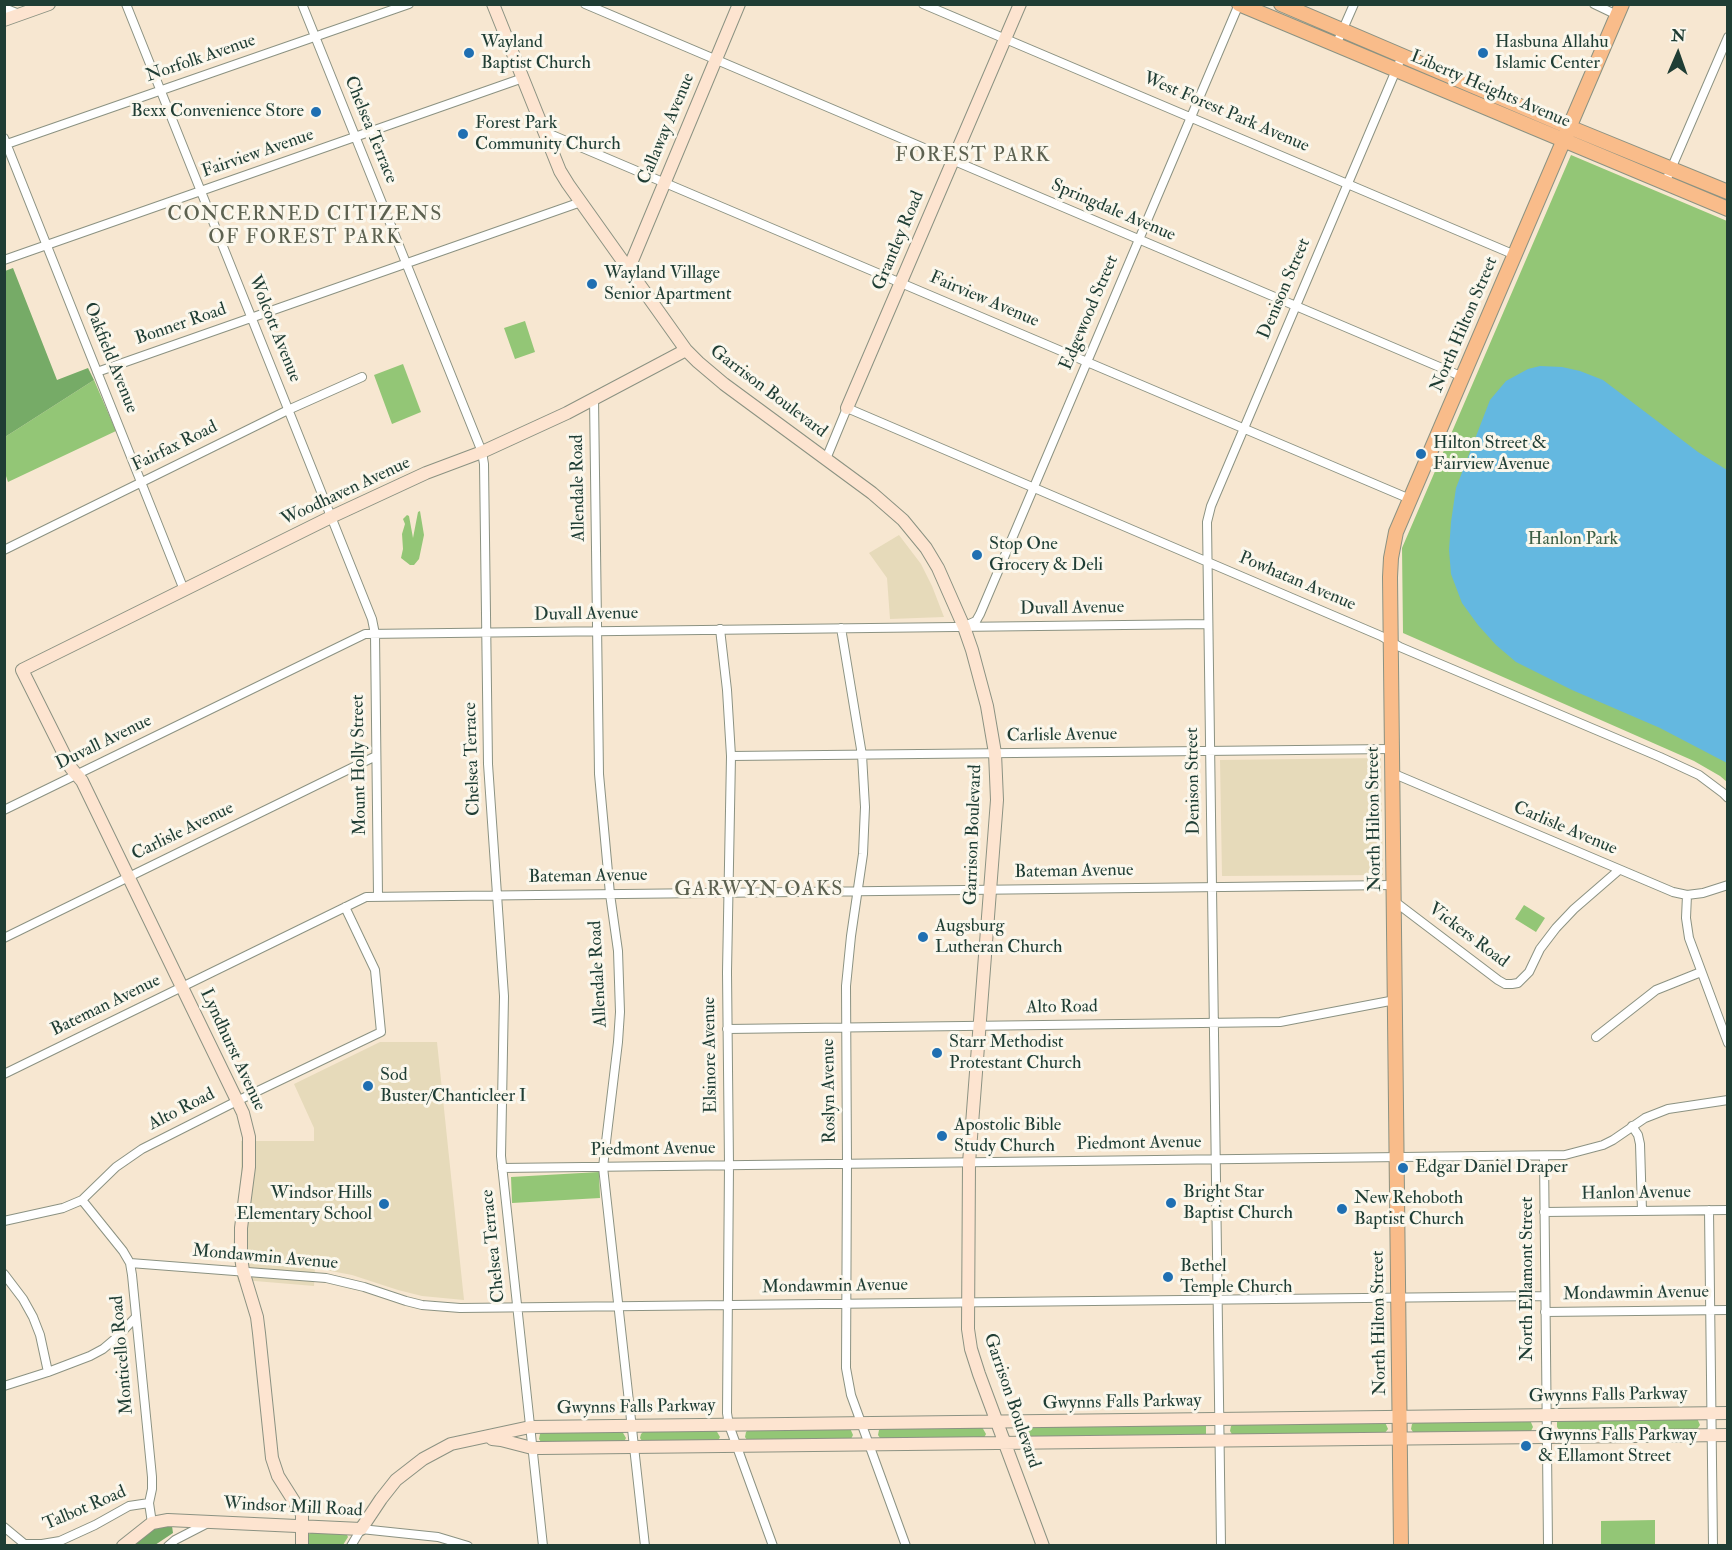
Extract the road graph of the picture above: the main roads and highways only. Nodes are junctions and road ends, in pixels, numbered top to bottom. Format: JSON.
{"nodes":[{"id":1,"x":49,"y":4,"type":"edge"},
{"id":2,"x":493,"y":4,"type":"edge"},
{"id":3,"x":739,"y":4,"type":"edge"},
{"id":4,"x":1020,"y":4,"type":"edge"},
{"id":5,"x":1239,"y":4,"type":"edge"},
{"id":6,"x":1281,"y":4,"type":"edge"},
{"id":7,"x":1619,"y":10,"type":"edge"},
{"id":8,"x":4,"y":20,"type":"edge"},
{"id":9,"x":1566,"y":134,"type":"junction"},
{"id":10,"x":1728,"y":192,"type":"edge"},
{"id":11,"x":1728,"y":209,"type":"edge"},
{"id":12,"x":628,"y":268,"type":"junction"},
{"id":13,"x":686,"y":350,"type":"junction"},
{"id":14,"x":848,"y":408,"type":"road end"},
{"id":15,"x":22,"y":670,"type":"joint"},
{"id":16,"x":1728,"y":1413,"type":"edge"},
{"id":17,"x":1400,"y":1416,"type":"junction"},
{"id":18,"x":998,"y":1422,"type":"junction"},
{"id":19,"x":1728,"y":1435,"type":"edge"},
{"id":20,"x":482,"y":1438,"type":"junction"},
{"id":21,"x":1401,"y":1438,"type":"junction"},
{"id":22,"x":1005,"y":1443,"type":"junction"},
{"id":23,"x":302,"y":1525,"type":"junction"},
{"id":24,"x":361,"y":1529,"type":"joint"},
{"id":25,"x":123,"y":1545,"type":"edge"},
{"id":26,"x":302,"y":1545,"type":"edge"},
{"id":27,"x":1043,"y":1545,"type":"edge"},
{"id":28,"x":1401,"y":1545,"type":"edge"}],
"edges":[{"from":1,"to":8,"type":"main road"},
{"from":2,"to":12,"type":"main road","name":"Garrison Boulevard"},
{"from":3,"to":12,"type":"main road","name":"Callaway Avenue"},
{"from":4,"to":14,"type":"main road","name":"Grantley Road"},
{"from":5,"to":9,"type":"main road","name":"Liberty Heights Avenue"},
{"from":6,"to":9,"type":"main road","name":"Liberty Heights Avenue"},
{"from":7,"to":9,"type":"main road","name":"North Hilton Street"},
{"from":9,"to":10,"type":"main road","name":"Liberty Heights Avenue"},
{"from":9,"to":11,"type":"main road","name":"Liberty Heights Avenue"},
{"from":9,"to":17,"type":"main road","name":"North Hilton Street"},
{"from":12,"to":13,"type":"main road","name":"Garrison Boulevard"},
{"from":13,"to":15,"type":"main road","name":"Woodhaven Avenue"},
{"from":13,"to":18,"type":"main road","name":"Garrison Boulevard"},
{"from":15,"to":23,"type":"main road","name":"Lyndhurst Avenue"},
{"from":16,"to":17,"type":"main road","name":"Gwynns Falls Parkway"},
{"from":17,"to":18,"type":"main road","name":"Gwynns Falls Parkway"},
{"from":17,"to":21,"type":"main road","name":"North Hilton Street"},
{"from":18,"to":20,"type":"main road","name":"Gwynns Falls Parkway"},
{"from":18,"to":22,"type":"main road","name":"Garrison Boulevard"},
{"from":19,"to":21,"type":"main road","name":"Gwynns Falls Parkway"},
{"from":20,"to":22,"type":"main road","name":"Gwynns Falls Parkway"},
{"from":20,"to":24,"type":"main road","name":"Gwynns Falls Parkway"},
{"from":21,"to":22,"type":"main road","name":"Gwynns Falls Parkway"},
{"from":21,"to":28,"type":"main road","name":"North Hilton Street"},
{"from":22,"to":27,"type":"main road","name":"Garrison Boulevard"},
{"from":23,"to":24,"type":"main road","name":"Windsor Mill Road"},
{"from":23,"to":25,"type":"main road","name":"Windsor Mill Road"},
{"from":23,"to":26,"type":"main road","name":"Lyndhurst Avenue"}]}
